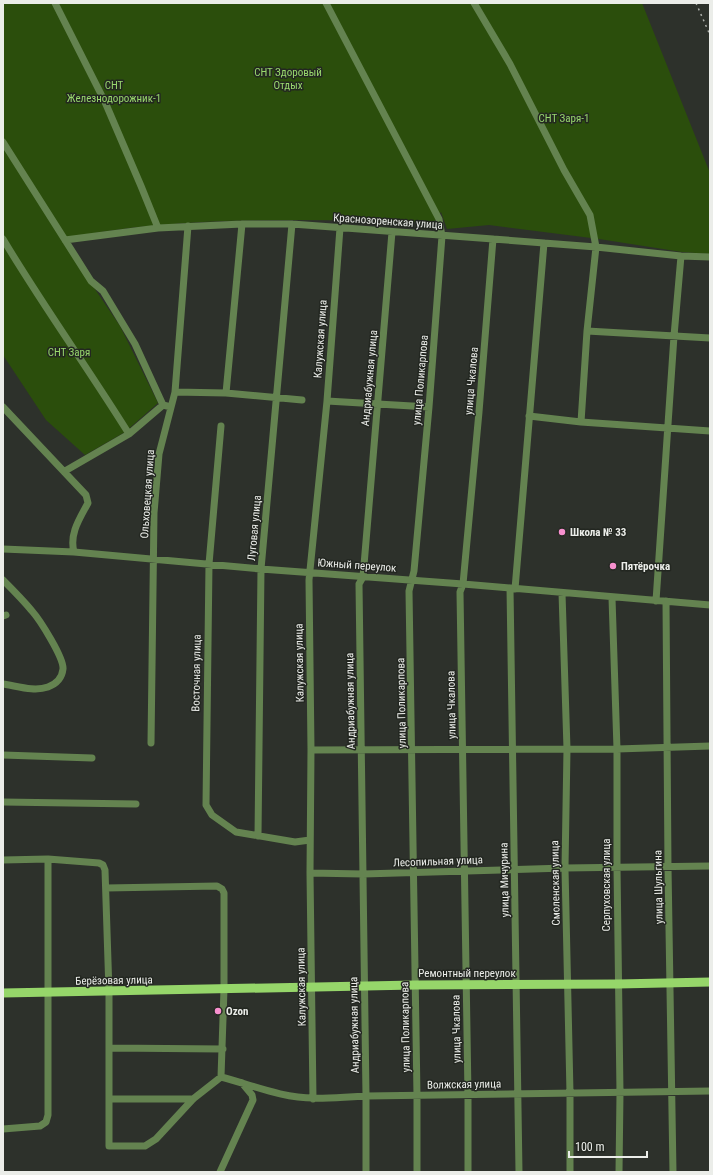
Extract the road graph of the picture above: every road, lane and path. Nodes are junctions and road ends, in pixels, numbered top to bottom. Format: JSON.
{"nodes":[{"id":1,"x":55,"y":3,"type":"edge"},
{"id":2,"x":326,"y":3,"type":"edge"},
{"id":3,"x":474,"y":3,"type":"edge"},
{"id":4,"x":3,"y":142,"type":"edge"},
{"id":5,"x":242,"y":224,"type":"junction"},
{"id":6,"x":292,"y":224,"type":"junction"},
{"id":7,"x":188,"y":226,"type":"junction"},
{"id":8,"x":158,"y":228,"type":"junction"},
{"id":9,"x":340,"y":228,"type":"junction"},
{"id":10,"x":392,"y":232,"type":"junction"},
{"id":11,"x":442,"y":236,"type":"junction"},
{"id":12,"x":3,"y":239,"type":"edge"},
{"id":13,"x":493,"y":239,"type":"junction"},
{"id":14,"x":65,"y":240,"type":"junction"},
{"id":15,"x":544,"y":243,"type":"junction"},
{"id":16,"x":596,"y":247,"type":"junction"},
{"id":17,"x":681,"y":256,"type":"junction"},
{"id":18,"x":710,"y":257,"type":"edge"},
{"id":19,"x":587,"y":331,"type":"junction"},
{"id":20,"x":674,"y":336,"type":"junction"},
{"id":21,"x":710,"y":338,"type":"edge"},
{"id":22,"x":175,"y":392,"type":"junction"},
{"id":23,"x":226,"y":394,"type":"junction"},
{"id":24,"x":277,"y":398,"type":"junction"},
{"id":25,"x":302,"y":400,"type":"dead end"},
{"id":26,"x":326,"y":401,"type":"junction"},
{"id":27,"x":377,"y":404,"type":"junction"},
{"id":28,"x":163,"y":405,"type":"junction"},
{"id":29,"x":3,"y":407,"type":"edge"},
{"id":30,"x":170,"y":407,"type":"junction"},
{"id":31,"x":429,"y":407,"type":"junction"},
{"id":32,"x":530,"y":416,"type":"junction"},
{"id":33,"x":581,"y":422,"type":"junction"},
{"id":34,"x":221,"y":426,"type":"dead end"},
{"id":35,"x":668,"y":428,"type":"junction"},
{"id":36,"x":710,"y":431,"type":"edge"},
{"id":37,"x":129,"y":434,"type":"junction"},
{"id":38,"x":65,"y":471,"type":"junction"},
{"id":39,"x":3,"y":549,"type":"edge"},
{"id":40,"x":74,"y":552,"type":"junction"},
{"id":41,"x":154,"y":560,"type":"junction"},
{"id":42,"x":208,"y":564,"type":"junction"},
{"id":43,"x":261,"y":569,"type":"junction"},
{"id":44,"x":310,"y":573,"type":"junction"},
{"id":45,"x":363,"y":577,"type":"junction"},
{"id":46,"x":3,"y":580,"type":"edge"},
{"id":47,"x":411,"y":580,"type":"junction"},
{"id":48,"x":463,"y":584,"type":"junction"},
{"id":49,"x":513,"y":589,"type":"junction"},
{"id":50,"x":562,"y":593,"type":"junction"},
{"id":51,"x":612,"y":598,"type":"junction"},
{"id":52,"x":656,"y":601,"type":"junction"},
{"id":53,"x":666,"y":602,"type":"junction"},
{"id":54,"x":710,"y":605,"type":"edge"},
{"id":55,"x":3,"y":684,"type":"edge"},
{"id":56,"x":12,"y":685,"type":"junction"},
{"id":57,"x":3,"y":691,"type":"edge"},
{"id":58,"x":151,"y":743,"type":"dead end"},
{"id":59,"x":710,"y":746,"type":"edge"},
{"id":60,"x":666,"y":747,"type":"junction"},
{"id":61,"x":513,"y":749,"type":"junction"},
{"id":62,"x":567,"y":749,"type":"junction"},
{"id":63,"x":617,"y":749,"type":"junction"},
{"id":64,"x":311,"y":750,"type":"junction"},
{"id":65,"x":362,"y":750,"type":"junction"},
{"id":66,"x":463,"y":750,"type":"junction"},
{"id":67,"x":412,"y":751,"type":"junction"},
{"id":68,"x":3,"y":755,"type":"edge"},
{"id":69,"x":92,"y":758,"type":"dead end"},
{"id":70,"x":3,"y":802,"type":"edge"},
{"id":71,"x":136,"y":804,"type":"dead end"},
{"id":72,"x":258,"y":836,"type":"junction"},
{"id":73,"x":310,"y":840,"type":"junction"},
{"id":74,"x":48,"y":859,"type":"junction"},
{"id":75,"x":3,"y":860,"type":"edge"},
{"id":76,"x":710,"y":866,"type":"edge"},
{"id":77,"x":617,"y":867,"type":"junction"},
{"id":78,"x":668,"y":867,"type":"junction"},
{"id":79,"x":565,"y":868,"type":"junction"},
{"id":80,"x":464,"y":870,"type":"junction"},
{"id":81,"x":515,"y":870,"type":"junction"},
{"id":82,"x":414,"y":872,"type":"junction"},
{"id":83,"x":310,"y":873,"type":"junction"},
{"id":84,"x":363,"y":874,"type":"junction"},
{"id":85,"x":106,"y":888,"type":"junction"},
{"id":86,"x":710,"y":982,"type":"edge"},
{"id":87,"x":671,"y":983,"type":"junction"},
{"id":88,"x":517,"y":984,"type":"junction"},
{"id":89,"x":568,"y":984,"type":"junction"},
{"id":90,"x":618,"y":984,"type":"junction"},
{"id":91,"x":415,"y":985,"type":"junction"},
{"id":92,"x":466,"y":985,"type":"junction"},
{"id":93,"x":364,"y":986,"type":"junction"},
{"id":94,"x":312,"y":987,"type":"junction"},
{"id":95,"x":224,"y":990,"type":"junction"},
{"id":96,"x":49,"y":992,"type":"junction"},
{"id":97,"x":109,"y":992,"type":"junction"},
{"id":98,"x":3,"y":993,"type":"edge"},
{"id":99,"x":109,"y":1048,"type":"junction"},
{"id":100,"x":223,"y":1049,"type":"junction"},
{"id":101,"x":221,"y":1077,"type":"junction"},
{"id":102,"x":241,"y":1082,"type":"junction"},
{"id":103,"x":710,"y":1091,"type":"edge"},
{"id":104,"x":672,"y":1092,"type":"junction"},
{"id":105,"x":570,"y":1093,"type":"junction"},
{"id":106,"x":620,"y":1093,"type":"junction"},
{"id":107,"x":468,"y":1095,"type":"junction"},
{"id":108,"x":518,"y":1095,"type":"junction"},
{"id":109,"x":366,"y":1096,"type":"junction"},
{"id":110,"x":417,"y":1096,"type":"junction"},
{"id":111,"x":313,"y":1098,"type":"junction"},
{"id":112,"x":109,"y":1099,"type":"junction"},
{"id":113,"x":193,"y":1099,"type":"junction"},
{"id":114,"x":3,"y":1129,"type":"edge"},
{"id":115,"x":220,"y":1172,"type":"edge"},
{"id":116,"x":366,"y":1172,"type":"edge"},
{"id":117,"x":417,"y":1172,"type":"edge"},
{"id":118,"x":468,"y":1172,"type":"edge"},
{"id":119,"x":519,"y":1172,"type":"edge"},
{"id":120,"x":570,"y":1172,"type":"edge"},
{"id":121,"x":619,"y":1172,"type":"edge"},
{"id":122,"x":673,"y":1172,"type":"edge"}],
"edges":[{"from":1,"to":8,"type":"street"},
{"from":2,"to":11,"type":"street","name":"улица Поликарпова"},
{"from":3,"to":16,"type":"street"},
{"from":4,"to":14,"type":"street"},
{"from":5,"to":6,"type":"street","name":"Краснозоренская улица"},
{"from":5,"to":7,"type":"street","name":"Краснозоренская улица"},
{"from":5,"to":23,"type":"street"},
{"from":6,"to":9,"type":"street","name":"Краснозоренская улица"},
{"from":6,"to":24,"type":"street","name":"Луговая улица"},
{"from":7,"to":8,"type":"street","name":"Краснозоренская улица"},
{"from":7,"to":22,"type":"street","name":"Ольховецкая улица"},
{"from":8,"to":14,"type":"street","name":"Краснозоренская улица"},
{"from":9,"to":10,"type":"street","name":"Краснозоренская улица"},
{"from":9,"to":26,"type":"street","name":"Калужская улица"},
{"from":10,"to":11,"type":"street","name":"Краснозоренская улица"},
{"from":10,"to":27,"type":"street","name":"Андриабужная улица"},
{"from":11,"to":13,"type":"street","name":"Краснозоренская улица"},
{"from":11,"to":31,"type":"street","name":"улица Поликарпова"},
{"from":12,"to":37,"type":"street"},
{"from":13,"to":15,"type":"street","name":"Краснозоренская улица"},
{"from":13,"to":48,"type":"street","name":"улица Чкалова"},
{"from":14,"to":28,"type":"street"},
{"from":15,"to":16,"type":"street","name":"Краснозоренская улица"},
{"from":15,"to":32,"type":"street","name":"улица Мичурина"},
{"from":16,"to":17,"type":"street","name":"Краснозоренская улица"},
{"from":16,"to":19,"type":"street"},
{"from":17,"to":18,"type":"street","name":"Краснозоренская улица"},
{"from":17,"to":20,"type":"street"},
{"from":19,"to":20,"type":"street"},
{"from":19,"to":33,"type":"street"},
{"from":20,"to":21,"type":"street"},
{"from":20,"to":35,"type":"street"},
{"from":22,"to":23,"type":"street"},
{"from":22,"to":30,"type":"street","name":"Ольховецкая улица"},
{"from":23,"to":24,"type":"street"},
{"from":24,"to":25,"type":"street"},
{"from":24,"to":43,"type":"street","name":"Луговая улица"},
{"from":26,"to":27,"type":"street"},
{"from":26,"to":44,"type":"street","name":"Калужская улица"},
{"from":27,"to":31,"type":"street"},
{"from":27,"to":45,"type":"street","name":"Андриабужная улица"},
{"from":28,"to":30,"type":"street"},
{"from":28,"to":37,"type":"street"},
{"from":29,"to":38,"type":"street"},
{"from":30,"to":41,"type":"street","name":"Ольховецкая улица"},
{"from":31,"to":47,"type":"street","name":"улица Поликарпова"},
{"from":32,"to":33,"type":"street"},
{"from":32,"to":49,"type":"street","name":"улица Мичурина"},
{"from":33,"to":35,"type":"street"},
{"from":34,"to":42,"type":"street","name":"Восточная улица"},
{"from":35,"to":36,"type":"street"},
{"from":35,"to":52,"type":"street"},
{"from":37,"to":38,"type":"street"},
{"from":38,"to":40,"type":"street"},
{"from":39,"to":40,"type":"street","name":"Южный переулок"},
{"from":40,"to":41,"type":"street","name":"Южный переулок"},
{"from":41,"to":42,"type":"street","name":"Южный переулок"},
{"from":41,"to":58,"type":"street","name":"Ольховецкая улица"},
{"from":42,"to":43,"type":"street","name":"Южный переулок"},
{"from":42,"to":72,"type":"street","name":"Восточная улица"},
{"from":43,"to":44,"type":"street","name":"Южный переулок"},
{"from":43,"to":72,"type":"street","name":"Луговая улица"},
{"from":44,"to":45,"type":"street","name":"Южный переулок"},
{"from":44,"to":64,"type":"street","name":"Калужская улица"},
{"from":45,"to":47,"type":"street","name":"Южный переулок"},
{"from":45,"to":65,"type":"street","name":"Андриабужная улица"},
{"from":46,"to":56,"type":"street"},
{"from":47,"to":48,"type":"street","name":"Южный переулок"},
{"from":47,"to":67,"type":"street","name":"улица Поликарпова"},
{"from":48,"to":49,"type":"street","name":"Южный переулок"},
{"from":48,"to":66,"type":"street","name":"улица Чкалова"},
{"from":49,"to":50,"type":"street","name":"Южный переулок"},
{"from":49,"to":61,"type":"street","name":"улица Мичурина"},
{"from":50,"to":51,"type":"street","name":"Южный переулок"},
{"from":50,"to":62,"type":"street","name":"Смоленская улица"},
{"from":51,"to":52,"type":"street","name":"Южный переулок"},
{"from":51,"to":63,"type":"street","name":"Серпуховская улица"},
{"from":52,"to":53,"type":"street","name":"Южный переулок"},
{"from":53,"to":54,"type":"street","name":"Южный переулок"},
{"from":53,"to":60,"type":"street","name":"улица Шульгина"},
{"from":55,"to":56,"type":"street"},
{"from":56,"to":57,"type":"street"},
{"from":59,"to":60,"type":"street"},
{"from":60,"to":63,"type":"street"},
{"from":60,"to":78,"type":"street","name":"улица Шульгина"},
{"from":61,"to":62,"type":"street"},
{"from":61,"to":66,"type":"street"},
{"from":61,"to":81,"type":"street","name":"улица Мичурина"},
{"from":62,"to":63,"type":"street"},
{"from":62,"to":79,"type":"street","name":"Смоленская улица"},
{"from":63,"to":77,"type":"street","name":"Серпуховская улица"},
{"from":64,"to":65,"type":"street"},
{"from":64,"to":73,"type":"street","name":"Калужская улица"},
{"from":65,"to":67,"type":"street"},
{"from":65,"to":84,"type":"street","name":"Андриабужная улица"},
{"from":66,"to":67,"type":"street"},
{"from":66,"to":80,"type":"street","name":"улица Чкалова"},
{"from":67,"to":82,"type":"street","name":"улица Поликарпова"},
{"from":68,"to":69,"type":"street"},
{"from":70,"to":71,"type":"street"},
{"from":72,"to":73,"type":"street","name":"Восточная улица"},
{"from":73,"to":83,"type":"street","name":"Калужская улица"},
{"from":74,"to":75,"type":"street"},
{"from":74,"to":85,"type":"street"},
{"from":74,"to":96,"type":"street"},
{"from":76,"to":78,"type":"street","name":"Лесопильная улица"},
{"from":77,"to":78,"type":"street","name":"Лесопильная улица"},
{"from":77,"to":79,"type":"street","name":"Лесопильная улица"},
{"from":77,"to":90,"type":"street","name":"Серпуховская улица"},
{"from":78,"to":87,"type":"street","name":"улица Шульгина"},
{"from":79,"to":81,"type":"street","name":"Лесопильная улица"},
{"from":79,"to":89,"type":"street","name":"Смоленская улица"},
{"from":80,"to":81,"type":"street","name":"Лесопильная улица"},
{"from":80,"to":82,"type":"street","name":"Лесопильная улица"},
{"from":80,"to":92,"type":"street","name":"улица Чкалова"},
{"from":81,"to":88,"type":"street","name":"улица Мичурина"},
{"from":82,"to":84,"type":"street","name":"Лесопильная улица"},
{"from":82,"to":91,"type":"street","name":"улица Поликарпова"},
{"from":83,"to":84,"type":"street","name":"Лесопильная улица"},
{"from":83,"to":94,"type":"street","name":"Калужская улица"},
{"from":84,"to":93,"type":"street","name":"Андриабужная улица"},
{"from":85,"to":95,"type":"street"},
{"from":85,"to":97,"type":"street"},
{"from":86,"to":87,"type":"main road","name":"Ремонтный переулок"},
{"from":87,"to":90,"type":"main road","name":"Ремонтный переулок"},
{"from":87,"to":104,"type":"street","name":"улица Шульгина"},
{"from":88,"to":89,"type":"main road","name":"Ремонтный переулок"},
{"from":88,"to":92,"type":"main road","name":"Ремонтный переулок"},
{"from":88,"to":108,"type":"street","name":"улица Мичурина"},
{"from":89,"to":90,"type":"main road","name":"Ремонтный переулок"},
{"from":89,"to":105,"type":"street","name":"Смоленская улица"},
{"from":90,"to":106,"type":"street","name":"Серпуховская улица"},
{"from":91,"to":92,"type":"main road","name":"Ремонтный переулок"},
{"from":91,"to":93,"type":"main road","name":"Ремонтный переулок"},
{"from":91,"to":110,"type":"street","name":"улица Поликарпова"},
{"from":92,"to":107,"type":"street","name":"улица Чкалова"},
{"from":93,"to":94,"type":"main road","name":"Ремонтный переулок"},
{"from":93,"to":109,"type":"street","name":"Андриабужная улица"},
{"from":94,"to":95,"type":"main road","name":"Ремонтный переулок"},
{"from":94,"to":111,"type":"street","name":"Калужская улица"},
{"from":95,"to":97,"type":"main road","name":"Берёзовая улица"},
{"from":95,"to":100,"type":"street"},
{"from":96,"to":97,"type":"main road","name":"Берёзовая улица"},
{"from":96,"to":98,"type":"main road","name":"Берёзовая улица"},
{"from":96,"to":114,"type":"street"},
{"from":97,"to":99,"type":"street"},
{"from":99,"to":100,"type":"street"},
{"from":99,"to":112,"type":"street"},
{"from":100,"to":101,"type":"street"},
{"from":101,"to":102,"type":"street","name":"Волжская улица"},
{"from":101,"to":113,"type":"street"},
{"from":102,"to":111,"type":"street","name":"Волжская улица"},
{"from":102,"to":115,"type":"street"},
{"from":103,"to":104,"type":"street","name":"Волжская улица"},
{"from":104,"to":106,"type":"street","name":"Волжская улица"},
{"from":104,"to":122,"type":"street","name":"улица Шульгина"},
{"from":105,"to":106,"type":"street","name":"Волжская улица"},
{"from":105,"to":108,"type":"street","name":"Волжская улица"},
{"from":105,"to":120,"type":"street","name":"Смоленская улица"},
{"from":106,"to":121,"type":"street","name":"Серпуховская улица"},
{"from":107,"to":108,"type":"street","name":"Волжская улица"},
{"from":107,"to":110,"type":"street","name":"Волжская улица"},
{"from":107,"to":118,"type":"street","name":"улица Чкалова"},
{"from":108,"to":119,"type":"street","name":"улица Мичурина"},
{"from":109,"to":110,"type":"street","name":"Волжская улица"},
{"from":109,"to":111,"type":"street","name":"Волжская улица"},
{"from":109,"to":116,"type":"street","name":"Андриабужная улица"},
{"from":110,"to":117,"type":"street","name":"улица Поликарпова"},
{"from":112,"to":113,"type":"street"},
{"from":112,"to":113,"type":"street"}]}
